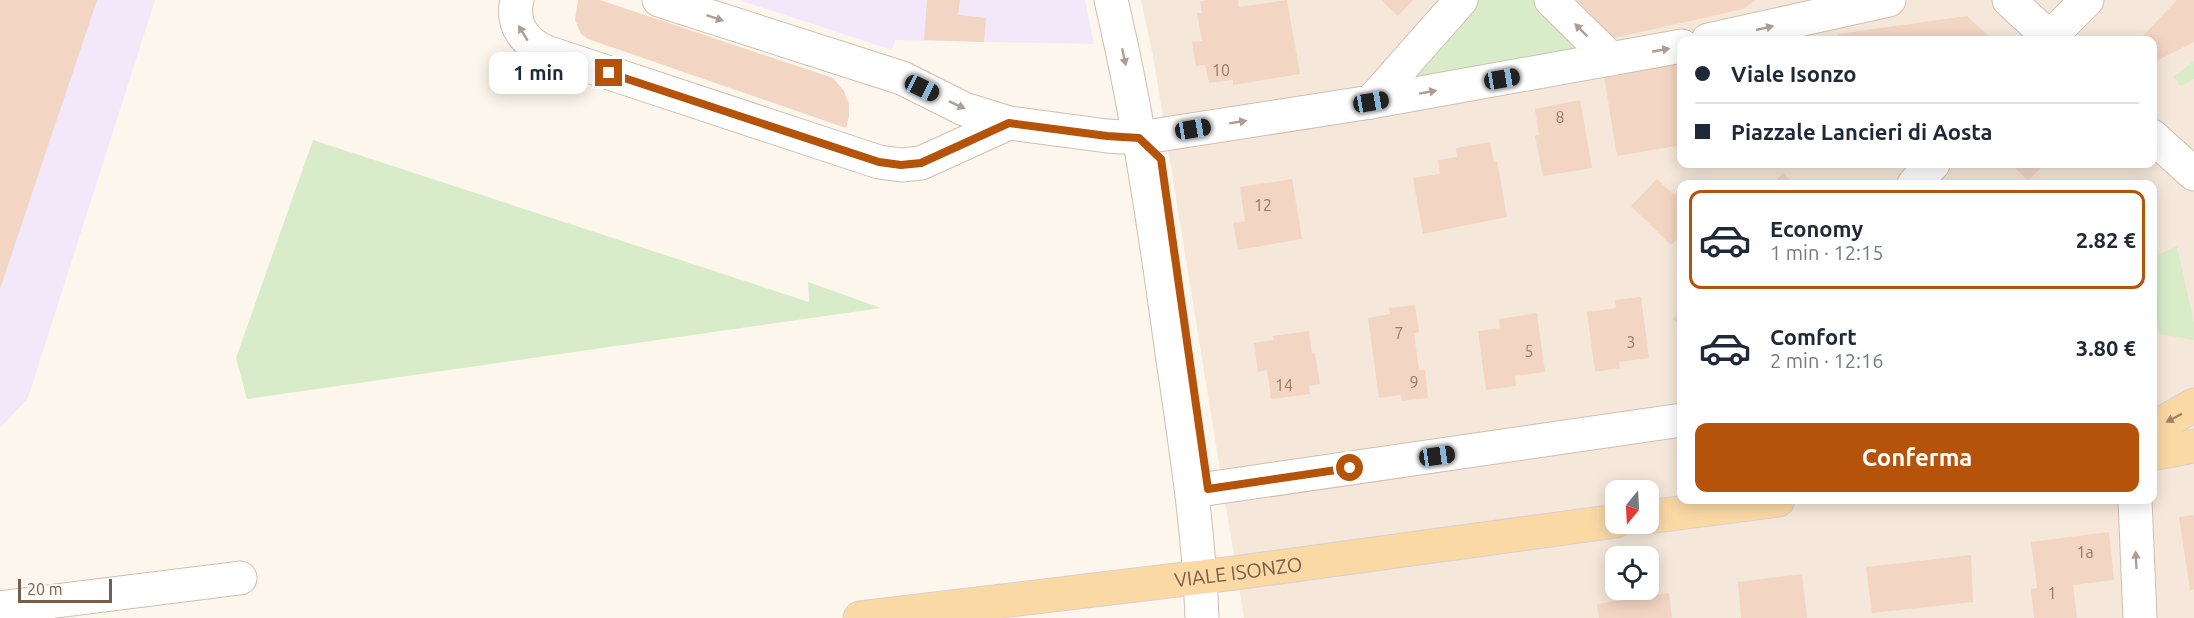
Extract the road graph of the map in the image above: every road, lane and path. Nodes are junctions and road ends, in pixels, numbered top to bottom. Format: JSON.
{"nodes":[{"id":1,"x":517,"y":0,"type":"edge"},
{"id":2,"x":659,"y":0,"type":"edge"},
{"id":3,"x":1111,"y":0,"type":"edge"},
{"id":4,"x":1461,"y":0,"type":"edge"},
{"id":5,"x":1551,"y":0,"type":"edge"},
{"id":6,"x":1889,"y":0,"type":"edge"},
{"id":7,"x":2009,"y":0,"type":"edge"},
{"id":8,"x":2087,"y":0,"type":"edge"},
{"id":9,"x":1726,"y":36,"type":"edge"},
{"id":10,"x":2045,"y":36,"type":"edge"},
{"id":11,"x":2053,"y":36,"type":"edge"},
{"id":12,"x":1677,"y":47,"type":"edge"},
{"id":13,"x":1611,"y":59,"type":"junction"},
{"id":14,"x":1371,"y":102,"type":"junction"},
{"id":15,"x":1009,"y":123,"type":"junction"},
{"id":16,"x":1139,"y":138,"type":"junction"},
{"id":17,"x":2157,"y":141,"type":"edge"},
{"id":18,"x":1929,"y":168,"type":"edge"},
{"id":19,"x":2194,"y":174,"type":"edge"},
{"id":20,"x":1918,"y":180,"type":"edge"},
{"id":21,"x":2194,"y":405,"type":"edge"},
{"id":22,"x":1677,"y":421,"type":"edge"},
{"id":23,"x":2157,"y":444,"type":"edge"},
{"id":24,"x":2194,"y":446,"type":"edge"},
{"id":25,"x":2157,"y":448,"type":"edge"},
{"id":26,"x":1200,"y":490,"type":"junction"},
{"id":27,"x":1747,"y":504,"type":"edge"},
{"id":28,"x":2134,"y":504,"type":"edge"},
{"id":29,"x":1659,"y":516,"type":"edge"},
{"id":30,"x":1605,"y":523,"type":"edge"},
{"id":31,"x":1200,"y":576,"type":"junction"},
{"id":32,"x":240,"y":578,"type":"dead end"},
{"id":33,"x":0,"y":608,"type":"edge"},
{"id":34,"x":860,"y":618,"type":"edge"},
{"id":35,"x":1202,"y":618,"type":"edge"},
{"id":36,"x":2140,"y":618,"type":"edge"}],
"edges":[{"from":15,"to":1,"type":"street","one_way":true},
{"from":2,"to":15,"type":"street","one_way":true},
{"from":3,"to":16,"type":"street","one_way":true},
{"from":4,"to":14,"type":"street"},
{"from":13,"to":5,"type":"street","one_way":true},
{"from":9,"to":6,"type":"street","one_way":true},
{"from":7,"to":10,"type":"street"},
{"from":8,"to":11,"type":"street"},
{"from":13,"to":12,"type":"street","one_way":true},
{"from":14,"to":13,"type":"street","one_way":true},
{"from":16,"to":14,"type":"street","one_way":true},
{"from":15,"to":16,"type":"street"},
{"from":16,"to":26,"type":"street"},
{"from":17,"to":19,"type":"street"},
{"from":18,"to":20,"type":"street"},
{"from":21,"to":23,"type":"main road","one_way":true},
{"from":22,"to":26,"type":"street"},
{"from":24,"to":25,"type":"main road"},
{"from":26,"to":31,"type":"street"},
{"from":27,"to":29,"type":"main road"},
{"from":36,"to":28,"type":"street","one_way":true},
{"from":30,"to":31,"type":"main road","name":"VIALE ISONZO"},
{"from":31,"to":34,"type":"main road","name":"VIALE ISONZO"},
{"from":31,"to":35,"type":"street"},
{"from":32,"to":33,"type":"street"}]}
